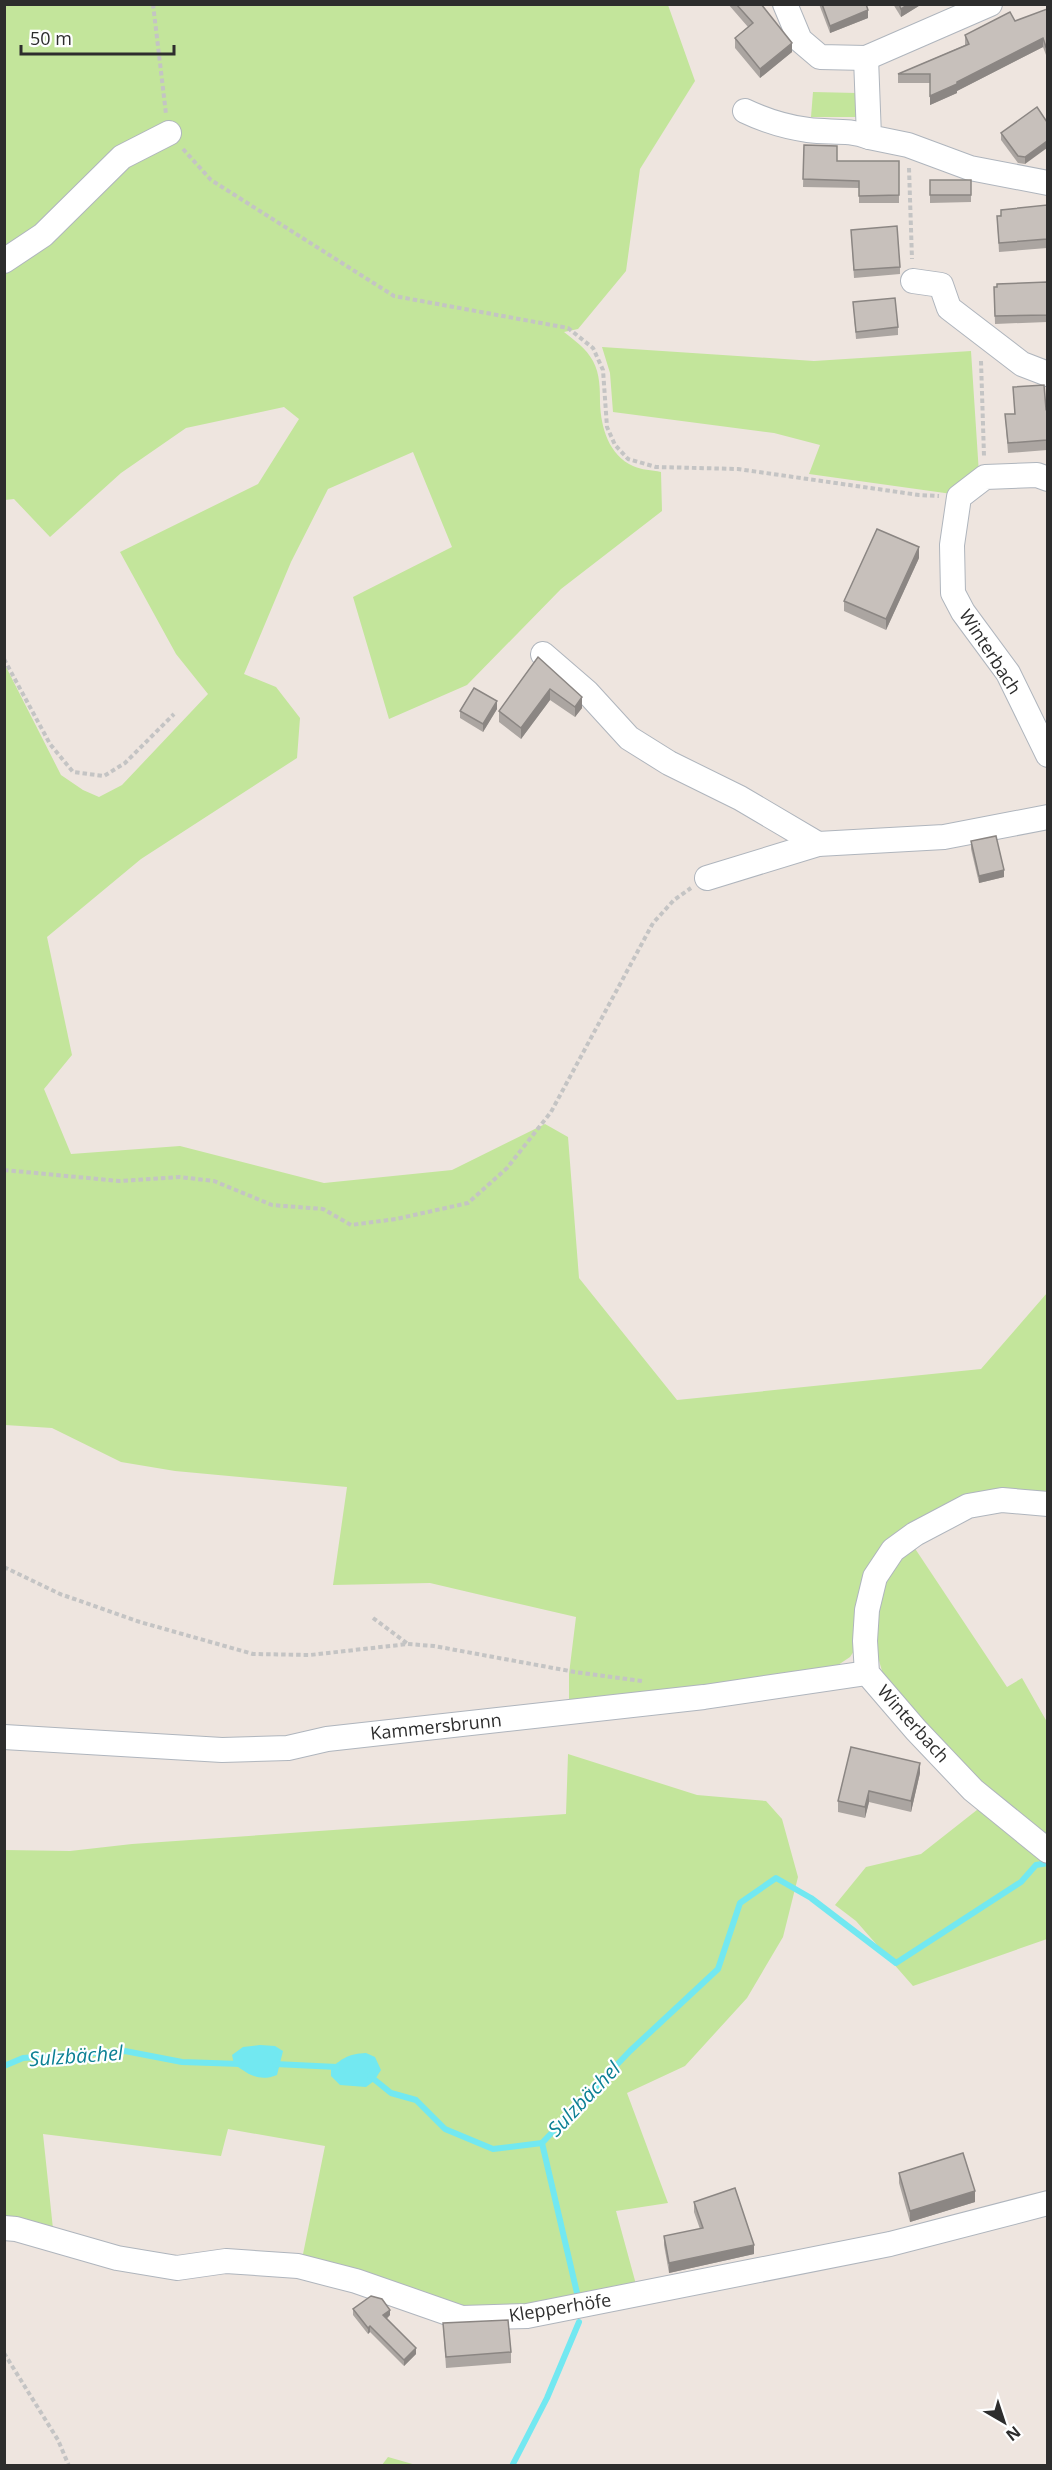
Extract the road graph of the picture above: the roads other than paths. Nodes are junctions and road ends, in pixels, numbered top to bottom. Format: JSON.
{"nodes":[{"id":1,"x":784,"y":4,"type":"edge"},
{"id":2,"x":990,"y":4,"type":"edge"},
{"id":3,"x":866,"y":58,"type":"junction"},
{"id":4,"x":746,"y":111,"type":"dead end"},
{"id":5,"x":169,"y":133,"type":"road end"},
{"id":6,"x":868,"y":137,"type":"junction"},
{"id":7,"x":1047,"y":183,"type":"edge"},
{"id":8,"x":4,"y":261,"type":"edge"},
{"id":9,"x":913,"y":281,"type":"road end"},
{"id":10,"x":1047,"y":374,"type":"edge"},
{"id":11,"x":1047,"y":479,"type":"edge"},
{"id":12,"x":543,"y":654,"type":"dead end"},
{"id":13,"x":1047,"y":755,"type":"edge"},
{"id":14,"x":1047,"y":817,"type":"edge"},
{"id":15,"x":818,"y":844,"type":"junction"},
{"id":16,"x":707,"y":878,"type":"road end"},
{"id":17,"x":1047,"y":1504,"type":"edge"},
{"id":18,"x":867,"y":1673,"type":"junction"},
{"id":19,"x":4,"y":1737,"type":"edge"},
{"id":20,"x":1047,"y":1851,"type":"edge"},
{"id":21,"x":1047,"y":2203,"type":"edge"},
{"id":22,"x":4,"y":2228,"type":"edge"}],
"edges":[{"from":1,"to":3,"type":"street"},
{"from":2,"to":3,"type":"street"},
{"from":3,"to":6,"type":"street"},
{"from":4,"to":6,"type":"street"},
{"from":5,"to":8,"type":"street"},
{"from":6,"to":7,"type":"street"},
{"from":9,"to":10,"type":"street"},
{"from":11,"to":13,"type":"street","name":"Winterbach"},
{"from":12,"to":15,"type":"street"},
{"from":14,"to":15,"type":"street"},
{"from":15,"to":16,"type":"street"},
{"from":17,"to":18,"type":"street","name":"Winterbach"},
{"from":18,"to":19,"type":"street","name":"Kammersbrunn"},
{"from":18,"to":20,"type":"street","name":"Winterbach"},
{"from":21,"to":22,"type":"street","name":"Klepperhöfe"}]}
